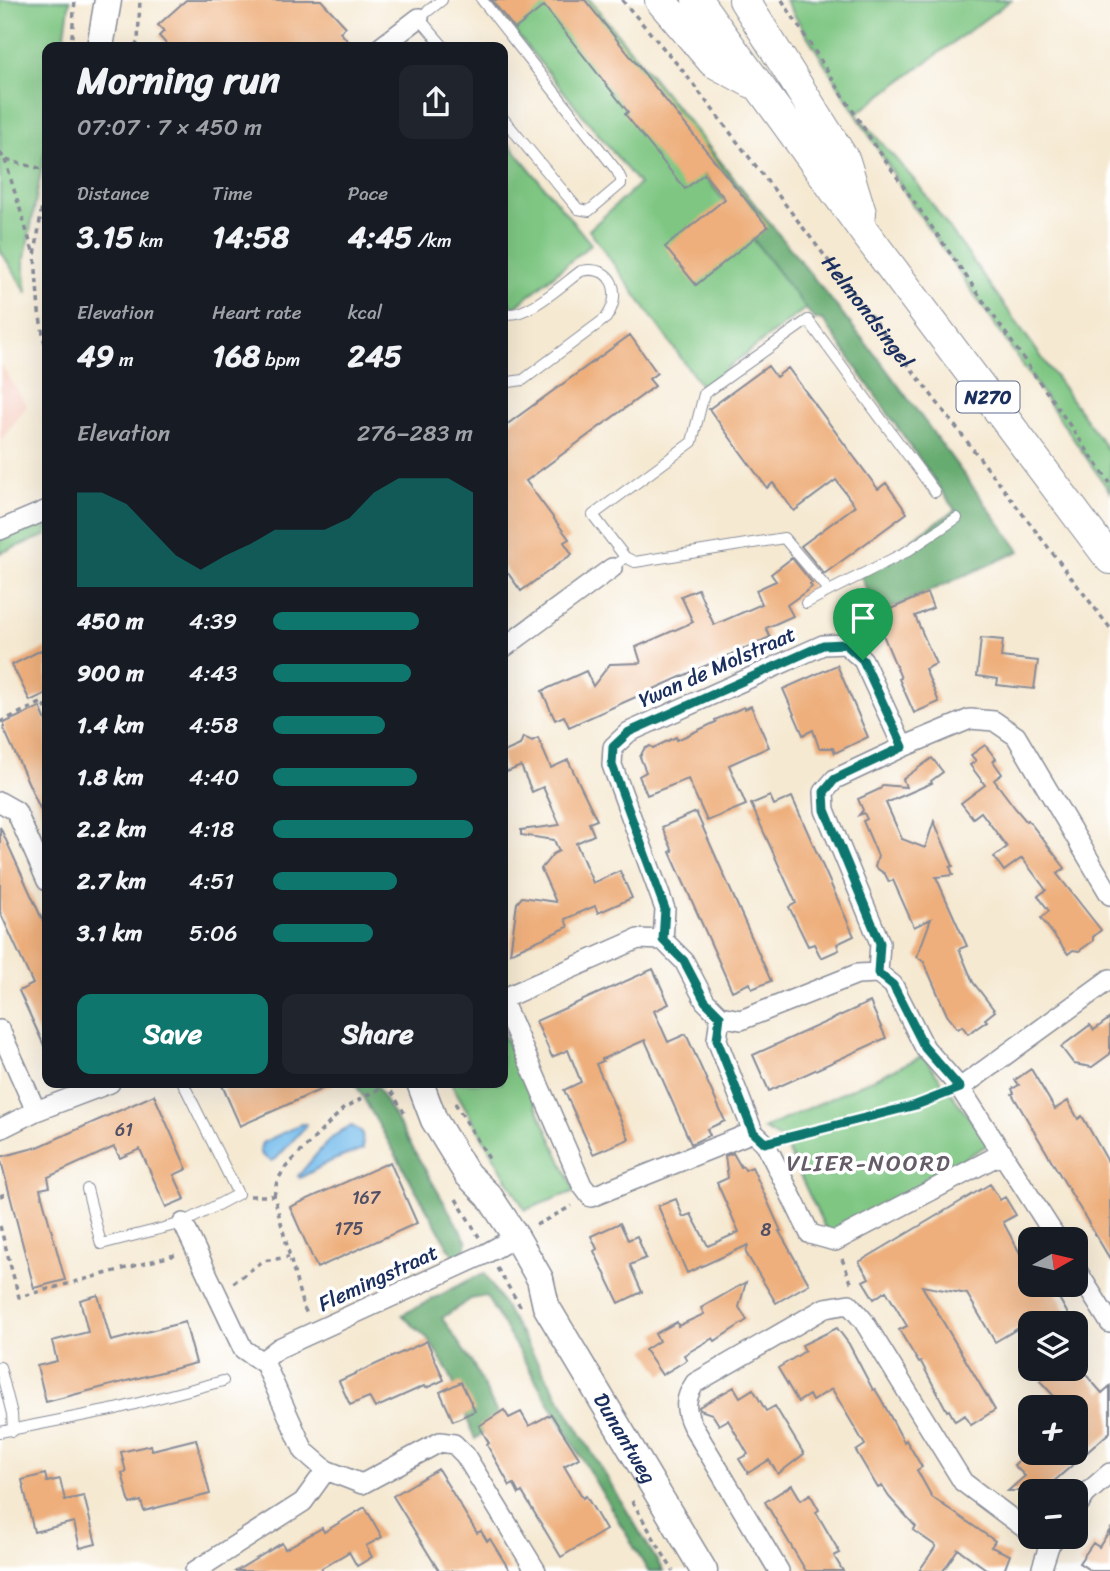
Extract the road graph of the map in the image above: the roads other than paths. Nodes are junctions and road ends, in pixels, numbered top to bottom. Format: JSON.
{"nodes":[{"id":1,"x":482,"y":0,"type":"edge"},
{"id":2,"x":660,"y":0,"type":"edge"},
{"id":3,"x":697,"y":0,"type":"edge"},
{"id":4,"x":744,"y":0,"type":"edge"},
{"id":5,"x":439,"y":1,"type":"edge"},
{"id":6,"x":107,"y":3,"type":"edge"},
{"id":7,"x":419,"y":18,"type":"junction"},
{"id":8,"x":101,"y":42,"type":"edge"},
{"id":9,"x":388,"y":42,"type":"edge"},
{"id":10,"x":440,"y":42,"type":"edge"},
{"id":11,"x":760,"y":88,"type":"junction"},
{"id":12,"x":508,"y":124,"type":"edge"},
{"id":13,"x":866,"y":234,"type":"junction"},
{"id":14,"x":508,"y":313,"type":"edge"},
{"id":15,"x":508,"y":382,"type":"edge"},
{"id":16,"x":935,"y":492,"type":"dead end"},
{"id":17,"x":42,"y":512,"type":"edge"},
{"id":18,"x":957,"y":518,"type":"dead end"},
{"id":19,"x":0,"y":530,"type":"edge"},
{"id":20,"x":1110,"y":559,"type":"edge"},
{"id":21,"x":619,"y":563,"type":"junction"},
{"id":22,"x":829,"y":591,"type":"junction"},
{"id":23,"x":806,"y":603,"type":"dead end"},
{"id":24,"x":508,"y":645,"type":"edge"},
{"id":25,"x":903,"y":747,"type":"junction"},
{"id":26,"x":0,"y":802,"type":"edge"},
{"id":27,"x":42,"y":870,"type":"edge"},
{"id":28,"x":1110,"y":895,"type":"edge"},
{"id":29,"x":663,"y":940,"type":"junction"},
{"id":30,"x":878,"y":973,"type":"junction"},
{"id":31,"x":1110,"y":979,"type":"edge"},
{"id":32,"x":508,"y":996,"type":"edge"},
{"id":33,"x":508,"y":1013,"type":"edge"},
{"id":34,"x":720,"y":1016,"type":"junction"},
{"id":35,"x":0,"y":1030,"type":"edge"},
{"id":36,"x":97,"y":1088,"type":"edge"},
{"id":37,"x":185,"y":1088,"type":"edge"},
{"id":38,"x":399,"y":1088,"type":"edge"},
{"id":39,"x":422,"y":1088,"type":"edge"},
{"id":40,"x":960,"y":1088,"type":"junction"},
{"id":41,"x":36,"y":1111,"type":"junction"},
{"id":42,"x":434,"y":1120,"type":"junction"},
{"id":43,"x":0,"y":1129,"type":"edge"},
{"id":44,"x":759,"y":1137,"type":"junction"},
{"id":45,"x":1003,"y":1153,"type":"junction"},
{"id":46,"x":88,"y":1189,"type":"dead end"},
{"id":47,"x":183,"y":1223,"type":"junction"},
{"id":48,"x":1049,"y":1227,"type":"edge"},
{"id":49,"x":516,"y":1237,"type":"junction"},
{"id":50,"x":1088,"y":1288,"type":"edge"},
{"id":51,"x":1110,"y":1322,"type":"edge"},
{"id":52,"x":265,"y":1364,"type":"junction"},
{"id":53,"x":0,"y":1367,"type":"edge"},
{"id":54,"x":223,"y":1381,"type":"dead end"},
{"id":55,"x":13,"y":1431,"type":"junction"},
{"id":56,"x":0,"y":1432,"type":"edge"},
{"id":57,"x":326,"y":1470,"type":"junction"},
{"id":58,"x":1110,"y":1473,"type":"edge"},
{"id":59,"x":1088,"y":1492,"type":"edge"},
{"id":60,"x":1018,"y":1523,"type":"edge"},
{"id":61,"x":1045,"y":1549,"type":"edge"},
{"id":62,"x":195,"y":1571,"type":"edge"},
{"id":63,"x":536,"y":1571,"type":"edge"},
{"id":64,"x":704,"y":1571,"type":"edge"},
{"id":65,"x":779,"y":1571,"type":"edge"},
{"id":66,"x":1041,"y":1571,"type":"edge"}],
"edges":[{"from":1,"to":12,"type":"lane"},
{"from":2,"to":11,"type":"main road","number":"N270"},
{"from":3,"to":11,"type":"main road","number":"N270"},
{"from":4,"to":13,"type":"main road","number":"N270"},
{"from":5,"to":7,"type":"lane"},
{"from":6,"to":8,"type":"street"},
{"from":7,"to":9,"type":"street"},
{"from":7,"to":10,"type":"lane"},
{"from":11,"to":13,"type":"main road","number":"N270"},
{"from":13,"to":20,"type":"main road","number":"N270"},
{"from":14,"to":15,"type":"lane"},
{"from":16,"to":21,"type":"lane"},
{"from":17,"to":19,"type":"street"},
{"from":18,"to":22,"type":"lane"},
{"from":21,"to":22,"type":"lane"},
{"from":21,"to":24,"type":"street"},
{"from":22,"to":23,"type":"lane"},
{"from":25,"to":28,"type":"street"},
{"from":25,"to":29,"type":"street","name":"Ywan de Molstraat"},
{"from":25,"to":30,"type":"street"},
{"from":26,"to":27,"type":"street"},
{"from":29,"to":32,"type":"street"},
{"from":29,"to":34,"type":"street"},
{"from":30,"to":34,"type":"street"},
{"from":30,"to":40,"type":"street"},
{"from":31,"to":40,"type":"street"},
{"from":33,"to":44,"type":"street"},
{"from":34,"to":44,"type":"street"},
{"from":35,"to":41,"type":"street"},
{"from":36,"to":41,"type":"street"},
{"from":37,"to":47,"type":"lane"},
{"from":38,"to":42,"type":"street","name":"Dunantweg"},
{"from":39,"to":42,"type":"street","name":"Dunantweg"},
{"from":40,"to":45,"type":"street"},
{"from":41,"to":43,"type":"street"},
{"from":42,"to":49,"type":"street","name":"Dunantweg"},
{"from":44,"to":45,"type":"street"},
{"from":45,"to":48,"type":"street"},
{"from":46,"to":47,"type":"lane"},
{"from":47,"to":52,"type":"street"},
{"from":49,"to":52,"type":"street","name":"Flemingstraat"},
{"from":49,"to":64,"type":"street","name":"Dunantweg"},
{"from":50,"to":51,"type":"street"},
{"from":52,"to":57,"type":"street"},
{"from":53,"to":55,"type":"lane"},
{"from":54,"to":55,"type":"lane"},
{"from":55,"to":56,"type":"lane"},
{"from":57,"to":62,"type":"street"},
{"from":57,"to":63,"type":"street"},
{"from":58,"to":59,"type":"street"},
{"from":60,"to":65,"type":"street"},
{"from":61,"to":66,"type":"street"}]}
